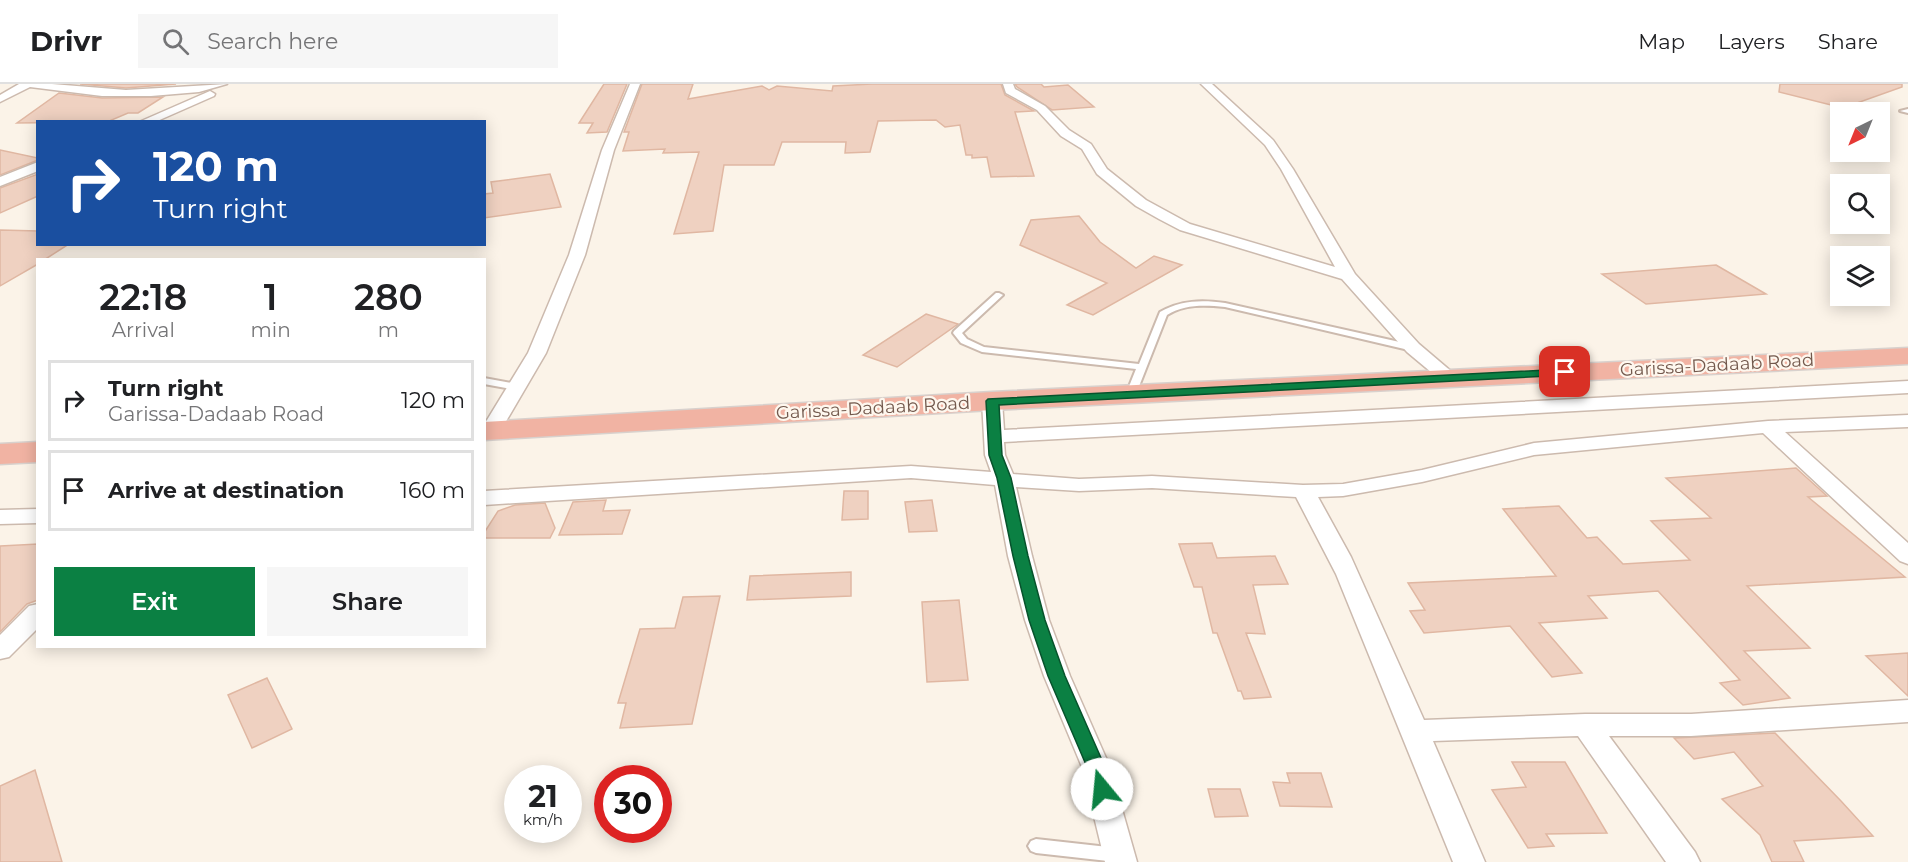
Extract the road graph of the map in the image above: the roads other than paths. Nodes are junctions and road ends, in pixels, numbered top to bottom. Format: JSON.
{"nodes":[{"id":1,"x":29,"y":84,"type":"edge"},
{"id":2,"x":222,"y":84,"type":"edge"},
{"id":3,"x":234,"y":84,"type":"edge"},
{"id":4,"x":635,"y":84,"type":"edge"},
{"id":5,"x":1008,"y":84,"type":"edge"},
{"id":6,"x":1206,"y":84,"type":"edge"},
{"id":7,"x":0,"y":99,"type":"edge"},
{"id":8,"x":149,"y":120,"type":"edge"},
{"id":9,"x":36,"y":167,"type":"edge"},
{"id":10,"x":0,"y":182,"type":"edge"},
{"id":11,"x":1348,"y":276,"type":"junction"},
{"id":12,"x":999,"y":295,"type":"dead end"},
{"id":13,"x":1413,"y":348,"type":"junction"},
{"id":14,"x":1908,"y":356,"type":"edge"},
{"id":15,"x":1450,"y":378,"type":"junction"},
{"id":16,"x":486,"y":381,"type":"edge"},
{"id":17,"x":1137,"y":381,"type":"junction"},
{"id":18,"x":517,"y":387,"type":"junction"},
{"id":19,"x":1908,"y":387,"type":"edge"},
{"id":20,"x":992,"y":401,"type":"junction"},
{"id":21,"x":1908,"y":421,"type":"edge"},
{"id":22,"x":1768,"y":427,"type":"junction"},
{"id":23,"x":488,"y":431,"type":"edge"},
{"id":24,"x":994,"y":437,"type":"junction"},
{"id":25,"x":36,"y":452,"type":"edge"},
{"id":26,"x":0,"y":454,"type":"edge"},
{"id":27,"x":1004,"y":478,"type":"junction"},
{"id":28,"x":1303,"y":491,"type":"junction"},
{"id":29,"x":486,"y":498,"type":"edge"},
{"id":30,"x":36,"y":516,"type":"edge"},
{"id":31,"x":0,"y":517,"type":"edge"},
{"id":32,"x":1908,"y":556,"type":"edge"},
{"id":33,"x":36,"y":614,"type":"edge"},
{"id":34,"x":0,"y":650,"type":"edge"},
{"id":35,"x":1908,"y":711,"type":"edge"},
{"id":36,"x":1585,"y":725,"type":"junction"},
{"id":37,"x":1416,"y":730,"type":"junction"},
{"id":38,"x":1036,"y":846,"type":"dead end"},
{"id":39,"x":1121,"y":859,"type":"edge"},
{"id":40,"x":1469,"y":862,"type":"edge"},
{"id":41,"x":1684,"y":862,"type":"edge"}],
"edges":[{"from":1,"to":2,"type":"street"},
{"from":1,"to":7,"type":"street"},
{"from":3,"to":8,"type":"street"},
{"from":4,"to":18,"type":"street"},
{"from":5,"to":11,"type":"street"},
{"from":6,"to":11,"type":"street"},
{"from":9,"to":10,"type":"street"},
{"from":11,"to":13,"type":"street"},
{"from":12,"to":17,"type":"lane"},
{"from":13,"to":15,"type":"street"},
{"from":13,"to":17,"type":"lane"},
{"from":14,"to":15,"type":"highway","name":"Garissa-Dadaab Road"},
{"from":15,"to":17,"type":"highway","name":"Garissa-Dadaab Road"},
{"from":16,"to":18,"type":"lane"},
{"from":17,"to":20,"type":"highway","name":"Garissa-Dadaab Road"},
{"from":18,"to":23,"type":"street"},
{"from":19,"to":24,"type":"street"},
{"from":20,"to":23,"type":"highway","name":"Garissa-Dadaab Road"},
{"from":20,"to":24,"type":"street"},
{"from":21,"to":22,"type":"street"},
{"from":22,"to":28,"type":"street"},
{"from":22,"to":32,"type":"street"},
{"from":24,"to":27,"type":"street"},
{"from":25,"to":26,"type":"highway"},
{"from":27,"to":28,"type":"street"},
{"from":27,"to":29,"type":"street"},
{"from":27,"to":39,"type":"street"},
{"from":28,"to":37,"type":"street"},
{"from":30,"to":31,"type":"street"},
{"from":33,"to":34,"type":"street"},
{"from":35,"to":36,"type":"street"},
{"from":36,"to":37,"type":"street"},
{"from":36,"to":41,"type":"street"},
{"from":37,"to":40,"type":"street"},
{"from":38,"to":39,"type":"lane"}]}
